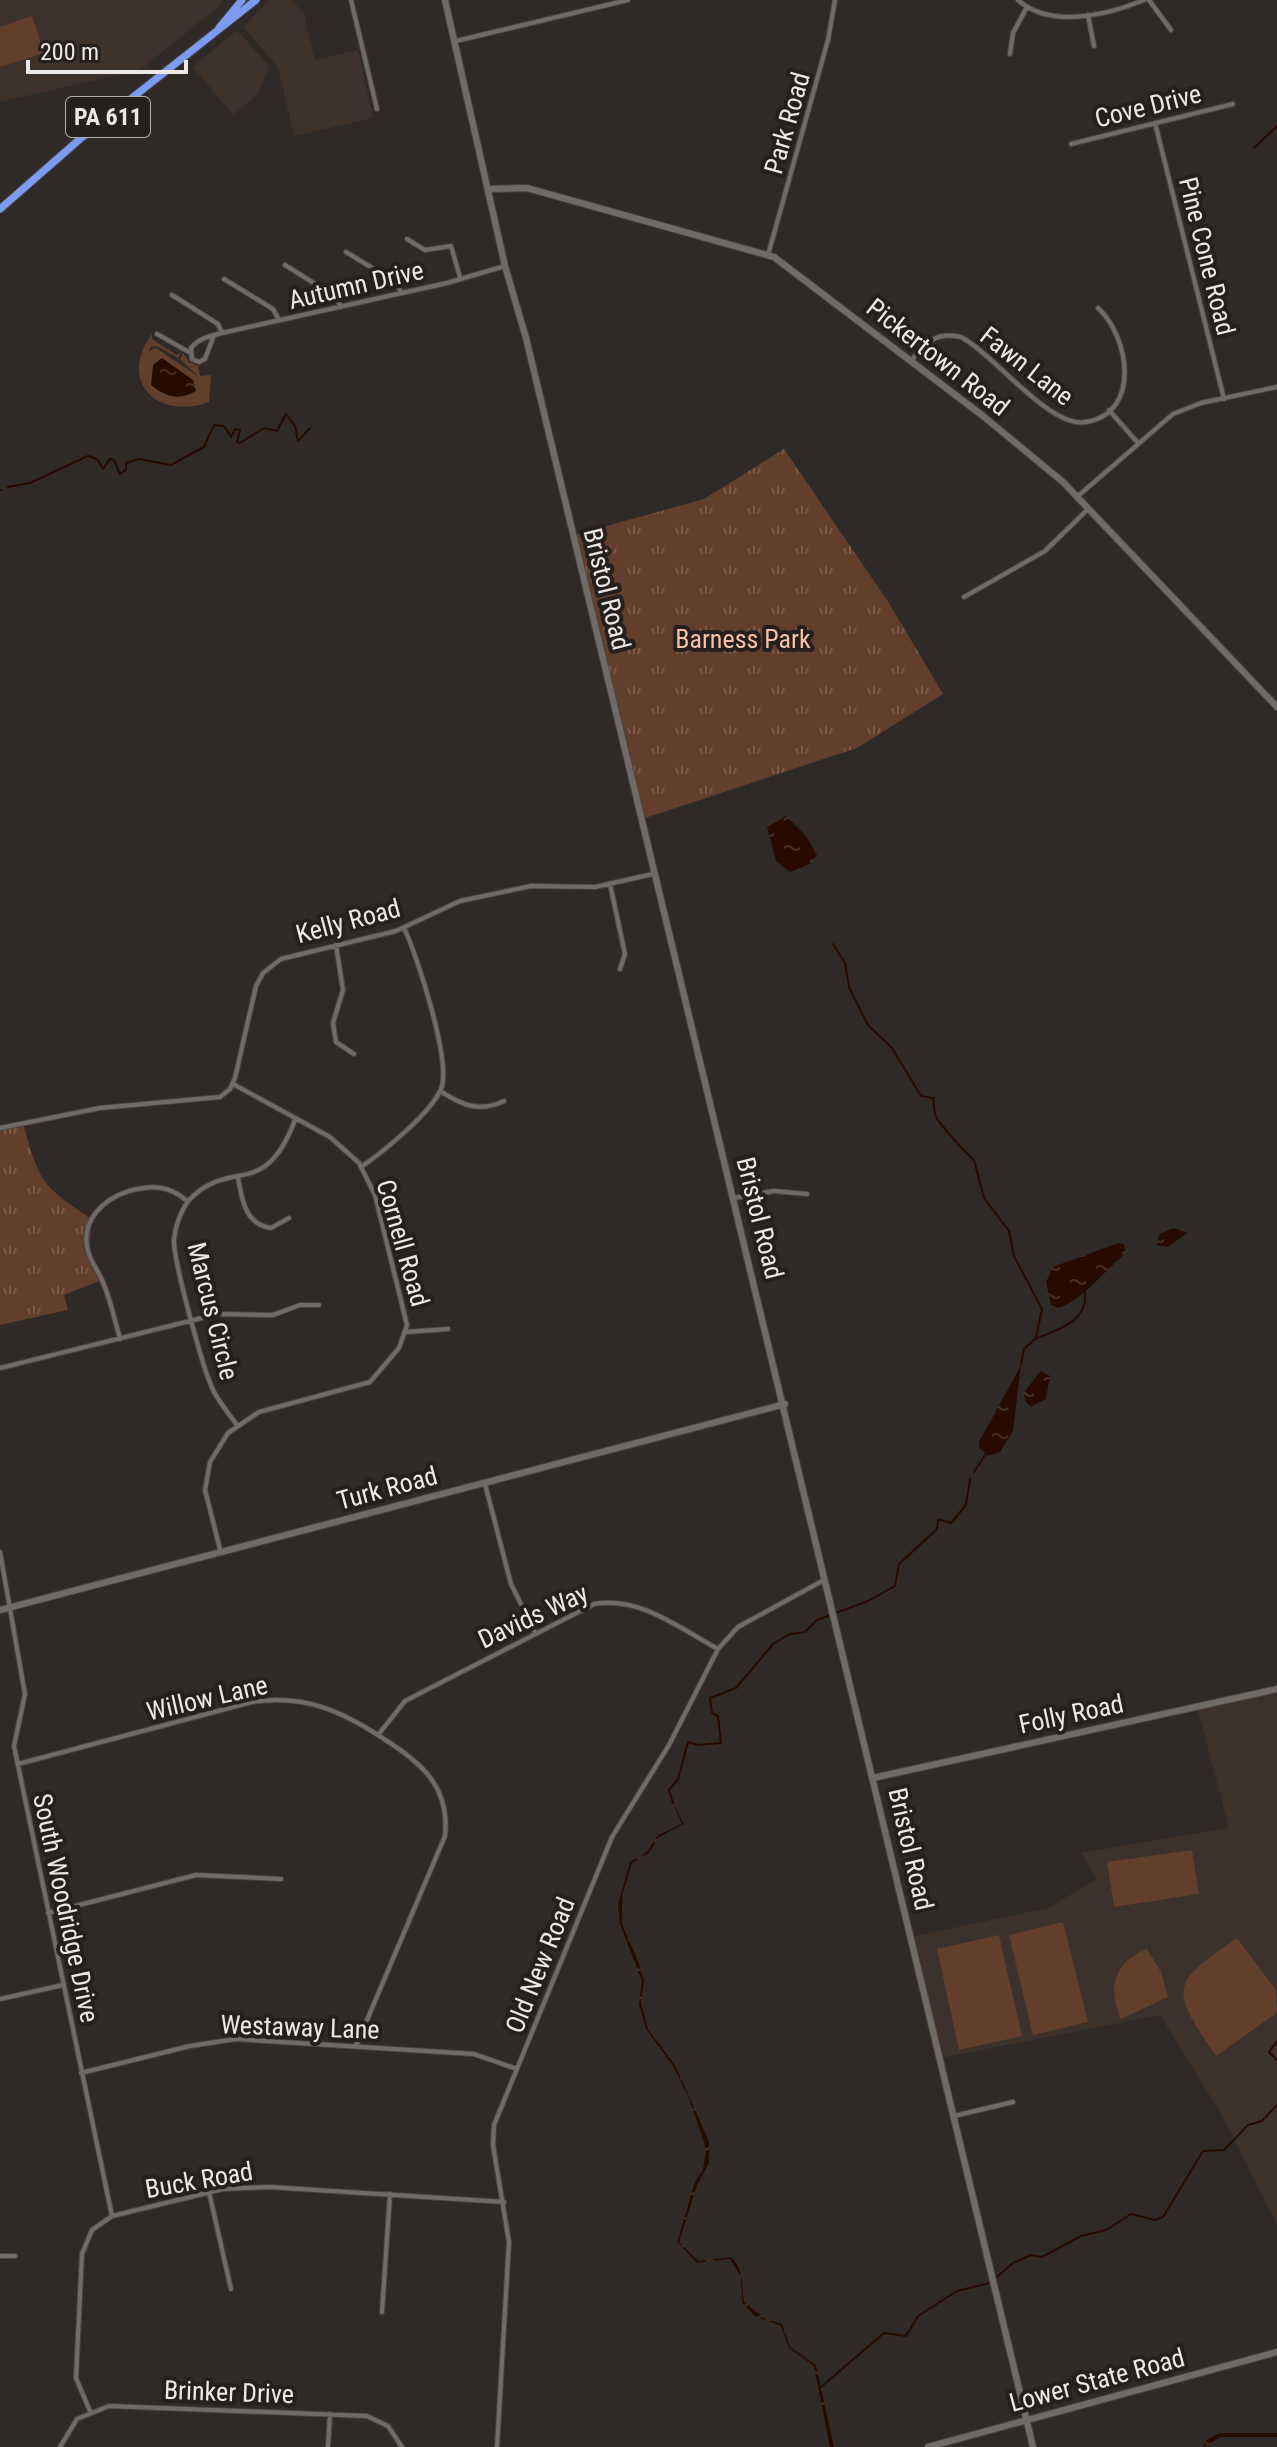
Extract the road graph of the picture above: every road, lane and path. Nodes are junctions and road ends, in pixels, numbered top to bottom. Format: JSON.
{"nodes":[{"id":1,"x":242,"y":0,"type":"edge"},
{"id":2,"x":256,"y":0,"type":"edge"},
{"id":3,"x":351,"y":0,"type":"edge"},
{"id":4,"x":445,"y":0,"type":"edge"},
{"id":5,"x":628,"y":0,"type":"edge"},
{"id":6,"x":835,"y":0,"type":"edge"},
{"id":7,"x":1018,"y":0,"type":"edge"},
{"id":8,"x":1147,"y":0,"type":"edge"},
{"id":9,"x":1027,"y":7,"type":"junction"},
{"id":10,"x":1088,"y":15,"type":"junction"},
{"id":11,"x":219,"y":28,"type":"junction"},
{"id":12,"x":1171,"y":30,"type":"dead end"},
{"id":13,"x":455,"y":41,"type":"junction"},
{"id":14,"x":1094,"y":46,"type":"dead end"},
{"id":15,"x":1010,"y":54,"type":"dead end"},
{"id":16,"x":1233,"y":104,"type":"dead end"},
{"id":17,"x":377,"y":109,"type":"dead end"},
{"id":18,"x":1155,"y":123,"type":"junction"},
{"id":19,"x":1071,"y":144,"type":"dead end"},
{"id":20,"x":489,"y":189,"type":"junction"},
{"id":21,"x":0,"y":209,"type":"edge"},
{"id":22,"x":407,"y":239,"type":"dead end"},
{"id":23,"x":346,"y":252,"type":"dead end"},
{"id":24,"x":768,"y":255,"type":"junction"},
{"id":25,"x":285,"y":265,"type":"dead end"},
{"id":26,"x":505,"y":266,"type":"junction"},
{"id":27,"x":460,"y":277,"type":"junction"},
{"id":28,"x":224,"y":279,"type":"dead end"},
{"id":29,"x":401,"y":293,"type":"junction"},
{"id":30,"x":172,"y":295,"type":"dead end"},
{"id":31,"x":341,"y":307,"type":"junction"},
{"id":32,"x":1098,"y":308,"type":"dead end"},
{"id":33,"x":279,"y":320,"type":"junction"},
{"id":34,"x":222,"y":333,"type":"junction"},
{"id":35,"x":157,"y":334,"type":"dead end"},
{"id":36,"x":214,"y":335,"type":"junction"},
{"id":37,"x":189,"y":352,"type":"junction"},
{"id":38,"x":912,"y":360,"type":"junction"},
{"id":39,"x":1277,"y":387,"type":"edge"},
{"id":40,"x":1224,"y":399,"type":"junction"},
{"id":41,"x":1109,"y":410,"type":"junction"},
{"id":42,"x":1138,"y":443,"type":"junction"},
{"id":43,"x":1078,"y":496,"type":"junction"},
{"id":44,"x":1089,"y":508,"type":"junction"},
{"id":45,"x":964,"y":597,"type":"dead end"},
{"id":46,"x":1277,"y":707,"type":"edge"},
{"id":47,"x":653,"y":874,"type":"junction"},
{"id":48,"x":610,"y":884,"type":"junction"},
{"id":49,"x":404,"y":928,"type":"junction"},
{"id":50,"x":336,"y":945,"type":"junction"},
{"id":51,"x":620,"y":969,"type":"dead end"},
{"id":52,"x":354,"y":1054,"type":"dead end"},
{"id":53,"x":233,"y":1084,"type":"junction"},
{"id":54,"x":440,"y":1091,"type":"junction"},
{"id":55,"x":504,"y":1101,"type":"dead end"},
{"id":56,"x":295,"y":1120,"type":"junction"},
{"id":57,"x":0,"y":1128,"type":"edge"},
{"id":58,"x":361,"y":1167,"type":"junction"},
{"id":59,"x":238,"y":1178,"type":"junction"},
{"id":60,"x":807,"y":1194,"type":"dead end"},
{"id":61,"x":734,"y":1198,"type":"junction"},
{"id":62,"x":188,"y":1201,"type":"junction"},
{"id":63,"x":289,"y":1218,"type":"dead end"},
{"id":64,"x":319,"y":1305,"type":"dead end"},
{"id":65,"x":193,"y":1320,"type":"junction"},
{"id":66,"x":448,"y":1329,"type":"dead end"},
{"id":67,"x":406,"y":1332,"type":"junction"},
{"id":68,"x":120,"y":1339,"type":"junction"},
{"id":69,"x":0,"y":1368,"type":"edge"},
{"id":70,"x":785,"y":1404,"type":"junction"},
{"id":71,"x":237,"y":1425,"type":"junction"},
{"id":72,"x":485,"y":1484,"type":"junction"},
{"id":73,"x":0,"y":1552,"type":"edge"},
{"id":74,"x":221,"y":1553,"type":"junction"},
{"id":75,"x":824,"y":1580,"type":"junction"},
{"id":76,"x":9,"y":1608,"type":"junction"},
{"id":77,"x":0,"y":1610,"type":"edge"},
{"id":78,"x":535,"y":1632,"type":"junction"},
{"id":79,"x":718,"y":1649,"type":"junction"},
{"id":80,"x":1277,"y":1689,"type":"edge"},
{"id":81,"x":378,"y":1735,"type":"junction"},
{"id":82,"x":18,"y":1764,"type":"junction"},
{"id":83,"x":873,"y":1778,"type":"junction"},
{"id":84,"x":281,"y":1879,"type":"dead end"},
{"id":85,"x":48,"y":1913,"type":"junction"},
{"id":86,"x":63,"y":1985,"type":"junction"},
{"id":87,"x":0,"y":1999,"type":"edge"},
{"id":88,"x":356,"y":2046,"type":"junction"},
{"id":89,"x":517,"y":2069,"type":"junction"},
{"id":90,"x":81,"y":2073,"type":"junction"},
{"id":91,"x":1013,"y":2102,"type":"dead end"},
{"id":92,"x":954,"y":2116,"type":"junction"},
{"id":93,"x":209,"y":2192,"type":"junction"},
{"id":94,"x":390,"y":2194,"type":"junction"},
{"id":95,"x":504,"y":2202,"type":"junction"},
{"id":96,"x":112,"y":2216,"type":"junction"},
{"id":97,"x":0,"y":2256,"type":"edge"},
{"id":98,"x":15,"y":2256,"type":"dead end"},
{"id":99,"x":231,"y":2289,"type":"dead end"},
{"id":100,"x":382,"y":2312,"type":"dead end"},
{"id":101,"x":1277,"y":2352,"type":"edge"},
{"id":102,"x":90,"y":2411,"type":"junction"},
{"id":103,"x":330,"y":2414,"type":"junction"},
{"id":104,"x":1027,"y":2420,"type":"junction"},
{"id":105,"x":60,"y":2447,"type":"edge"},
{"id":106,"x":328,"y":2447,"type":"edge"},
{"id":107,"x":402,"y":2447,"type":"edge"},
{"id":108,"x":497,"y":2447,"type":"edge"},
{"id":109,"x":928,"y":2447,"type":"edge"},
{"id":110,"x":1033,"y":2447,"type":"edge"}],
"edges":[{"from":1,"to":11,"type":"highway","number":"PA 611"},
{"from":2,"to":11,"type":"highway","number":"PA 611"},
{"from":3,"to":17,"type":"street"},
{"from":4,"to":13,"type":"main road","name":"Bristol Road"},
{"from":5,"to":13,"type":"street"},
{"from":6,"to":24,"type":"street","name":"Park Road"},
{"from":7,"to":9,"type":"street"},
{"from":8,"to":10,"type":"street"},
{"from":8,"to":12,"type":"street"},
{"from":9,"to":10,"type":"street"},
{"from":9,"to":15,"type":"street"},
{"from":10,"to":14,"type":"street"},
{"from":11,"to":21,"type":"highway","number":"PA 611"},
{"from":13,"to":20,"type":"main road","name":"Bristol Road"},
{"from":16,"to":18,"type":"street","name":"Cove Drive"},
{"from":18,"to":19,"type":"street","name":"Cove Drive"},
{"from":18,"to":40,"type":"street","name":"Pine Cone Road"},
{"from":20,"to":24,"type":"main road","name":"Pickertown Road"},
{"from":20,"to":26,"type":"main road","name":"Bristol Road"},
{"from":22,"to":27,"type":"street"},
{"from":23,"to":29,"type":"street"},
{"from":24,"to":38,"type":"main road","name":"Pickertown Road"},
{"from":25,"to":31,"type":"street"},
{"from":26,"to":27,"type":"street","name":"Autumn Drive"},
{"from":26,"to":47,"type":"main road","name":"Bristol Road"},
{"from":27,"to":29,"type":"street","name":"Autumn Drive"},
{"from":28,"to":33,"type":"street"},
{"from":29,"to":31,"type":"street","name":"Autumn Drive"},
{"from":30,"to":34,"type":"street"},
{"from":31,"to":33,"type":"street","name":"Autumn Drive"},
{"from":32,"to":41,"type":"street","name":"Fawn Lane"},
{"from":33,"to":34,"type":"street","name":"Autumn Drive"},
{"from":34,"to":36,"type":"street","name":"Autumn Drive"},
{"from":35,"to":37,"type":"street"},
{"from":36,"to":37,"type":"street","name":"Autumn Drive"},
{"from":36,"to":37,"type":"street"},
{"from":38,"to":41,"type":"street","name":"Fawn Lane"},
{"from":38,"to":43,"type":"main road","name":"Pickertown Road"},
{"from":39,"to":40,"type":"street"},
{"from":40,"to":42,"type":"street"},
{"from":41,"to":42,"type":"street"},
{"from":42,"to":43,"type":"street"},
{"from":43,"to":44,"type":"main road","name":"Pickertown Road"},
{"from":44,"to":45,"type":"street"},
{"from":44,"to":46,"type":"main road","name":"Pickertown Road"},
{"from":47,"to":48,"type":"street","name":"Kelly Road"},
{"from":47,"to":61,"type":"main road","name":"Bristol Road"},
{"from":48,"to":49,"type":"street","name":"Kelly Road"},
{"from":48,"to":51,"type":"street"},
{"from":49,"to":50,"type":"street","name":"Kelly Road"},
{"from":49,"to":54,"type":"street"},
{"from":50,"to":52,"type":"street"},
{"from":50,"to":53,"type":"street","name":"Kelly Road"},
{"from":53,"to":56,"type":"street","name":"Cornell Road"},
{"from":53,"to":57,"type":"street"},
{"from":54,"to":55,"type":"street"},
{"from":54,"to":58,"type":"street"},
{"from":56,"to":58,"type":"street","name":"Cornell Road"},
{"from":56,"to":59,"type":"street"},
{"from":58,"to":67,"type":"street","name":"Cornell Road"},
{"from":59,"to":62,"type":"street"},
{"from":59,"to":63,"type":"street"},
{"from":60,"to":61,"type":"street"},
{"from":61,"to":70,"type":"main road","name":"Bristol Road"},
{"from":62,"to":65,"type":"street","name":"Marcus Circle"},
{"from":62,"to":68,"type":"street"},
{"from":64,"to":65,"type":"street"},
{"from":65,"to":68,"type":"street"},
{"from":65,"to":71,"type":"street","name":"Marcus Circle"},
{"from":66,"to":67,"type":"street"},
{"from":67,"to":71,"type":"street","name":"Cornell Road"},
{"from":68,"to":69,"type":"street"},
{"from":70,"to":72,"type":"main road","name":"Turk Road"},
{"from":70,"to":75,"type":"main road","name":"Bristol Road"},
{"from":71,"to":74,"type":"street","name":"Cornell Road"},
{"from":72,"to":74,"type":"main road","name":"Turk Road"},
{"from":72,"to":78,"type":"street"},
{"from":73,"to":76,"type":"street","name":"South Woodridge Drive"},
{"from":74,"to":76,"type":"main road","name":"Turk Road"},
{"from":75,"to":79,"type":"street","name":"Old New Road"},
{"from":75,"to":83,"type":"main road","name":"Bristol Road"},
{"from":76,"to":77,"type":"main road","name":"Turk Road"},
{"from":76,"to":82,"type":"street","name":"South Woodridge Drive"},
{"from":78,"to":79,"type":"street","name":"Davids Way"},
{"from":78,"to":81,"type":"street","name":"Davids Way"},
{"from":79,"to":89,"type":"street","name":"Old New Road"},
{"from":80,"to":83,"type":"main road","name":"Folly Road"},
{"from":81,"to":82,"type":"street","name":"Willow Lane"},
{"from":81,"to":88,"type":"street","name":"Willow Lane"},
{"from":82,"to":85,"type":"street","name":"South Woodridge Drive"},
{"from":83,"to":92,"type":"main road","name":"Bristol Road"},
{"from":84,"to":85,"type":"street"},
{"from":85,"to":86,"type":"street","name":"South Woodridge Drive"},
{"from":86,"to":87,"type":"street"},
{"from":86,"to":90,"type":"street","name":"South Woodridge Drive"},
{"from":88,"to":89,"type":"street","name":"Westaway Lane"},
{"from":88,"to":90,"type":"street","name":"Westaway Lane"},
{"from":89,"to":95,"type":"street","name":"Old New Road"},
{"from":90,"to":96,"type":"street","name":"South Woodridge Drive"},
{"from":91,"to":92,"type":"street"},
{"from":92,"to":104,"type":"main road","name":"Bristol Road"},
{"from":93,"to":94,"type":"street","name":"Buck Road"},
{"from":93,"to":96,"type":"street","name":"Buck Road"},
{"from":93,"to":99,"type":"street"},
{"from":94,"to":95,"type":"street","name":"Buck Road"},
{"from":94,"to":100,"type":"street"},
{"from":95,"to":108,"type":"street","name":"Old New Road"},
{"from":96,"to":102,"type":"street","name":"Buck Road"},
{"from":97,"to":98,"type":"street"},
{"from":101,"to":104,"type":"main road","name":"Lower State Road"},
{"from":102,"to":103,"type":"street","name":"Brinker Drive"},
{"from":102,"to":105,"type":"street"},
{"from":103,"to":106,"type":"street"},
{"from":103,"to":107,"type":"street","name":"Brinker Drive"},
{"from":104,"to":109,"type":"main road","name":"Lower State Road"},
{"from":104,"to":110,"type":"main road","name":"Bristol Road"}]}
